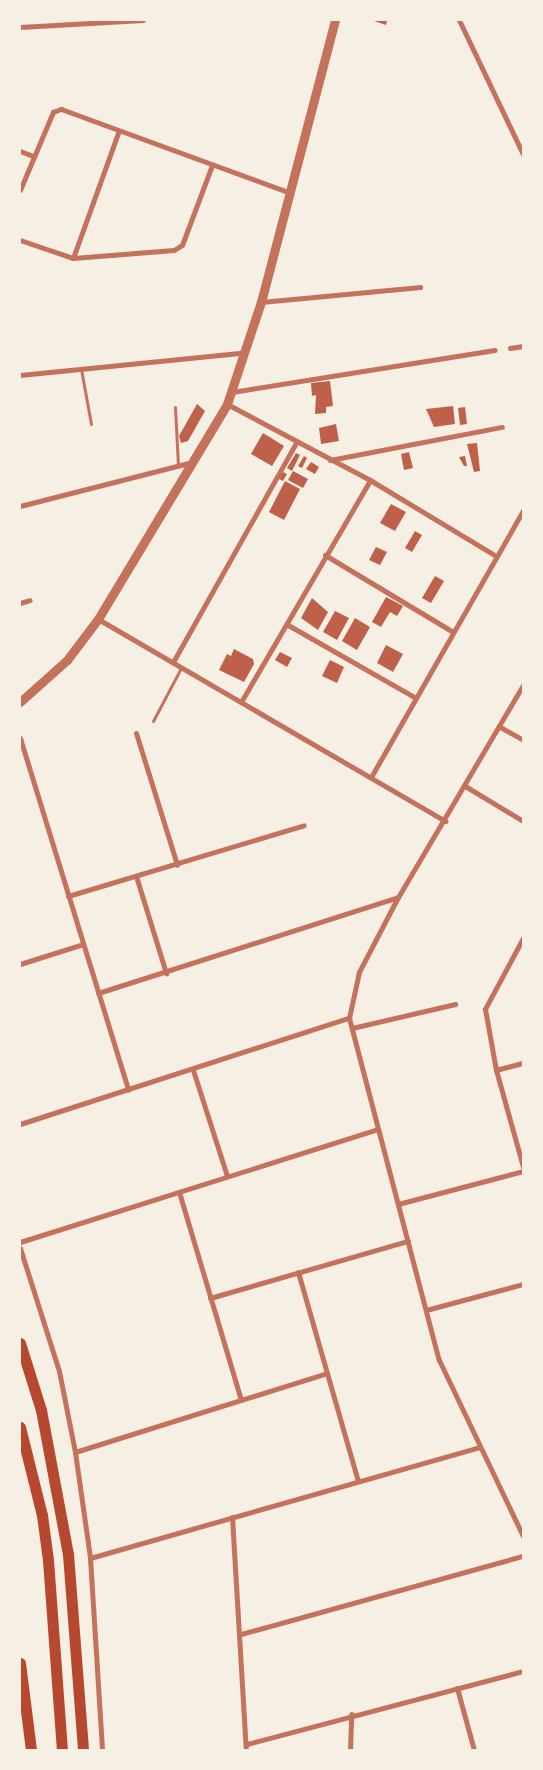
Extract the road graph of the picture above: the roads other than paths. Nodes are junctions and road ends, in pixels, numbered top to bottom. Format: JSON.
{"nodes":[{"id":1,"x":143,"y":20,"type":"edge"},
{"id":2,"x":335,"y":20,"type":"edge"},
{"id":3,"x":459,"y":20,"type":"edge"},
{"id":4,"x":65,"y":23,"type":"edge"},
{"id":5,"x":20,"y":27,"type":"edge"},
{"id":6,"x":118,"y":132,"type":"junction"},
{"id":7,"x":20,"y":151,"type":"edge"},
{"id":8,"x":523,"y":154,"type":"edge"},
{"id":9,"x":33,"y":156,"type":"junction"},
{"id":10,"x":212,"y":165,"type":"junction"},
{"id":11,"x":20,"y":190,"type":"edge"},
{"id":12,"x":288,"y":192,"type":"junction"},
{"id":13,"x":20,"y":240,"type":"edge"},
{"id":14,"x":73,"y":258,"type":"junction"},
{"id":15,"x":420,"y":287,"type":"dead end"},
{"id":16,"x":261,"y":302,"type":"junction"},
{"id":17,"x":523,"y":346,"type":"edge"},
{"id":18,"x":510,"y":348,"type":"dead end"},
{"id":19,"x":495,"y":350,"type":"dead end"},
{"id":20,"x":242,"y":353,"type":"junction"},
{"id":21,"x":81,"y":369,"type":"junction"},
{"id":22,"x":20,"y":375,"type":"edge"},
{"id":23,"x":232,"y":392,"type":"junction"},
{"id":24,"x":227,"y":404,"type":"junction"},
{"id":25,"x":175,"y":407,"type":"dead end"},
{"id":26,"x":91,"y":424,"type":"dead end"},
{"id":27,"x":502,"y":428,"type":"dead end"},
{"id":28,"x":297,"y":441,"type":"junction"},
{"id":29,"x":329,"y":460,"type":"junction"},
{"id":30,"x":192,"y":462,"type":"junction"},
{"id":31,"x":178,"y":466,"type":"junction"},
{"id":32,"x":370,"y":480,"type":"junction"},
{"id":33,"x":20,"y":506,"type":"edge"},
{"id":34,"x":523,"y":510,"type":"edge"},
{"id":35,"x":325,"y":555,"type":"junction"},
{"id":36,"x":496,"y":556,"type":"junction"},
{"id":37,"x":30,"y":600,"type":"dead end"},
{"id":38,"x":20,"y":603,"type":"edge"},
{"id":39,"x":98,"y":618,"type":"junction"},
{"id":40,"x":288,"y":625,"type":"junction"},
{"id":41,"x":453,"y":632,"type":"junction"},
{"id":42,"x":173,"y":662,"type":"junction"},
{"id":43,"x":182,"y":667,"type":"junction"},
{"id":44,"x":523,"y":685,"type":"edge"},
{"id":45,"x":416,"y":698,"type":"junction"},
{"id":46,"x":20,"y":702,"type":"edge"},
{"id":47,"x":241,"y":702,"type":"junction"},
{"id":48,"x":153,"y":721,"type":"dead end"},
{"id":49,"x":500,"y":728,"type":"junction"},
{"id":50,"x":136,"y":733,"type":"dead end"},
{"id":51,"x":20,"y":738,"type":"edge"},
{"id":52,"x":523,"y":740,"type":"edge"},
{"id":53,"x":371,"y":777,"type":"junction"},
{"id":54,"x":465,"y":786,"type":"junction"},
{"id":55,"x":444,"y":820,"type":"junction"},
{"id":56,"x":523,"y":821,"type":"edge"},
{"id":57,"x":304,"y":825,"type":"dead end"},
{"id":58,"x":176,"y":865,"type":"junction"},
{"id":59,"x":136,"y":876,"type":"junction"},
{"id":60,"x":68,"y":896,"type":"junction"},
{"id":61,"x":398,"y":897,"type":"junction"},
{"id":62,"x":523,"y":938,"type":"edge"},
{"id":63,"x":83,"y":944,"type":"junction"},
{"id":64,"x":20,"y":964,"type":"edge"},
{"id":65,"x":166,"y":973,"type":"junction"},
{"id":66,"x":98,"y":993,"type":"junction"},
{"id":67,"x":455,"y":1004,"type":"dead end"},
{"id":68,"x":349,"y":1018,"type":"junction"},
{"id":69,"x":352,"y":1028,"type":"junction"},
{"id":70,"x":523,"y":1062,"type":"edge"},
{"id":71,"x":193,"y":1070,"type":"junction"},
{"id":72,"x":496,"y":1070,"type":"junction"},
{"id":73,"x":128,"y":1090,"type":"junction"},
{"id":74,"x":20,"y":1124,"type":"edge"},
{"id":75,"x":378,"y":1128,"type":"junction"},
{"id":76,"x":523,"y":1169,"type":"edge"},
{"id":77,"x":227,"y":1176,"type":"junction"},
{"id":78,"x":179,"y":1192,"type":"junction"},
{"id":79,"x":398,"y":1204,"type":"junction"},
{"id":80,"x":408,"y":1241,"type":"junction"},
{"id":81,"x":20,"y":1242,"type":"edge"},
{"id":82,"x":20,"y":1248,"type":"edge"},
{"id":83,"x":298,"y":1272,"type":"junction"},
{"id":84,"x":523,"y":1284,"type":"edge"},
{"id":85,"x":210,"y":1298,"type":"junction"},
{"id":86,"x":426,"y":1310,"type":"junction"},
{"id":87,"x":20,"y":1343,"type":"edge"},
{"id":88,"x":327,"y":1373,"type":"junction"},
{"id":89,"x":241,"y":1400,"type":"junction"},
{"id":90,"x":20,"y":1427,"type":"edge"},
{"id":91,"x":480,"y":1447,"type":"junction"},
{"id":92,"x":75,"y":1452,"type":"junction"},
{"id":93,"x":358,"y":1481,"type":"junction"},
{"id":94,"x":232,"y":1517,"type":"junction"},
{"id":95,"x":522,"y":1533,"type":"edge"},
{"id":96,"x":523,"y":1556,"type":"edge"},
{"id":97,"x":90,"y":1558,"type":"junction"},
{"id":98,"x":241,"y":1634,"type":"junction"},
{"id":99,"x":20,"y":1663,"type":"edge"},
{"id":100,"x":523,"y":1671,"type":"edge"},
{"id":101,"x":458,"y":1688,"type":"junction"},
{"id":102,"x":351,"y":1714,"type":"junction"},
{"id":103,"x":246,"y":1747,"type":"edge"},
{"id":104,"x":30,"y":1750,"type":"edge"},
{"id":105,"x":62,"y":1750,"type":"edge"},
{"id":106,"x":82,"y":1750,"type":"edge"},
{"id":107,"x":102,"y":1750,"type":"edge"},
{"id":108,"x":350,"y":1750,"type":"edge"},
{"id":109,"x":474,"y":1750,"type":"edge"}],
"edges":[{"from":1,"to":4,"type":"street"},
{"from":2,"to":12,"type":"street"},
{"from":3,"to":8,"type":"street"},
{"from":4,"to":5,"type":"street"},
{"from":6,"to":9,"type":"street"},
{"from":6,"to":10,"type":"street"},
{"from":6,"to":14,"type":"street"},
{"from":7,"to":9,"type":"street"},
{"from":9,"to":11,"type":"street"},
{"from":10,"to":12,"type":"street"},
{"from":10,"to":14,"type":"street"},
{"from":12,"to":16,"type":"street"},
{"from":13,"to":14,"type":"street"},
{"from":15,"to":16,"type":"street"},
{"from":16,"to":20,"type":"street"},
{"from":17,"to":18,"type":"street"},
{"from":19,"to":23,"type":"street"},
{"from":20,"to":21,"type":"street"},
{"from":20,"to":23,"type":"street"},
{"from":21,"to":22,"type":"street"},
{"from":21,"to":26,"type":"lane"},
{"from":23,"to":24,"type":"street"},
{"from":24,"to":28,"type":"street"},
{"from":24,"to":30,"type":"street"},
{"from":25,"to":31,"type":"lane"},
{"from":27,"to":29,"type":"street"},
{"from":28,"to":29,"type":"street"},
{"from":28,"to":42,"type":"street"},
{"from":29,"to":32,"type":"street"},
{"from":30,"to":31,"type":"street"},
{"from":30,"to":39,"type":"street"},
{"from":31,"to":33,"type":"street"},
{"from":32,"to":35,"type":"street"},
{"from":32,"to":36,"type":"street"},
{"from":34,"to":36,"type":"street"},
{"from":35,"to":40,"type":"street"},
{"from":35,"to":41,"type":"street"},
{"from":36,"to":41,"type":"street"},
{"from":37,"to":38,"type":"street"},
{"from":39,"to":42,"type":"street"},
{"from":39,"to":46,"type":"street"},
{"from":40,"to":45,"type":"street"},
{"from":40,"to":47,"type":"street"},
{"from":41,"to":45,"type":"street"},
{"from":42,"to":43,"type":"street"},
{"from":43,"to":47,"type":"street"},
{"from":43,"to":48,"type":"lane"},
{"from":44,"to":49,"type":"street"},
{"from":45,"to":53,"type":"street"},
{"from":47,"to":53,"type":"street"},
{"from":49,"to":52,"type":"street"},
{"from":49,"to":54,"type":"street"},
{"from":50,"to":58,"type":"street"},
{"from":51,"to":60,"type":"street"},
{"from":53,"to":55,"type":"street"},
{"from":54,"to":55,"type":"street"},
{"from":54,"to":56,"type":"street"},
{"from":55,"to":61,"type":"street"},
{"from":57,"to":58,"type":"street"},
{"from":58,"to":59,"type":"street"},
{"from":59,"to":60,"type":"street"},
{"from":59,"to":65,"type":"street"},
{"from":60,"to":63,"type":"street"},
{"from":61,"to":65,"type":"street"},
{"from":61,"to":68,"type":"street"},
{"from":62,"to":72,"type":"street"},
{"from":63,"to":64,"type":"street"},
{"from":63,"to":66,"type":"street"},
{"from":65,"to":66,"type":"street"},
{"from":66,"to":73,"type":"street"},
{"from":67,"to":69,"type":"street"},
{"from":68,"to":69,"type":"street"},
{"from":68,"to":71,"type":"street"},
{"from":69,"to":75,"type":"street"},
{"from":70,"to":72,"type":"street"},
{"from":71,"to":73,"type":"street"},
{"from":71,"to":77,"type":"street"},
{"from":72,"to":76,"type":"street"},
{"from":73,"to":74,"type":"street"},
{"from":75,"to":77,"type":"street"},
{"from":75,"to":79,"type":"street"},
{"from":76,"to":79,"type":"street"},
{"from":77,"to":78,"type":"street"},
{"from":78,"to":81,"type":"street"},
{"from":78,"to":85,"type":"street"},
{"from":79,"to":80,"type":"street"},
{"from":80,"to":83,"type":"street"},
{"from":80,"to":86,"type":"street"},
{"from":82,"to":92,"type":"street"},
{"from":83,"to":85,"type":"street"},
{"from":83,"to":88,"type":"street"},
{"from":84,"to":86,"type":"street"},
{"from":85,"to":89,"type":"street"},
{"from":86,"to":91,"type":"street"},
{"from":87,"to":106,"type":"highway"},
{"from":88,"to":89,"type":"street"},
{"from":88,"to":93,"type":"street"},
{"from":89,"to":92,"type":"street"},
{"from":90,"to":105,"type":"highway"},
{"from":91,"to":93,"type":"street"},
{"from":91,"to":95,"type":"street"},
{"from":92,"to":97,"type":"street"},
{"from":93,"to":94,"type":"street"},
{"from":94,"to":97,"type":"street"},
{"from":94,"to":98,"type":"street"},
{"from":96,"to":98,"type":"street"},
{"from":97,"to":107,"type":"street"},
{"from":98,"to":103,"type":"street"},
{"from":99,"to":104,"type":"highway"},
{"from":100,"to":101,"type":"street"},
{"from":101,"to":102,"type":"street"},
{"from":101,"to":109,"type":"street"},
{"from":102,"to":103,"type":"street"},
{"from":102,"to":108,"type":"street"}]}
